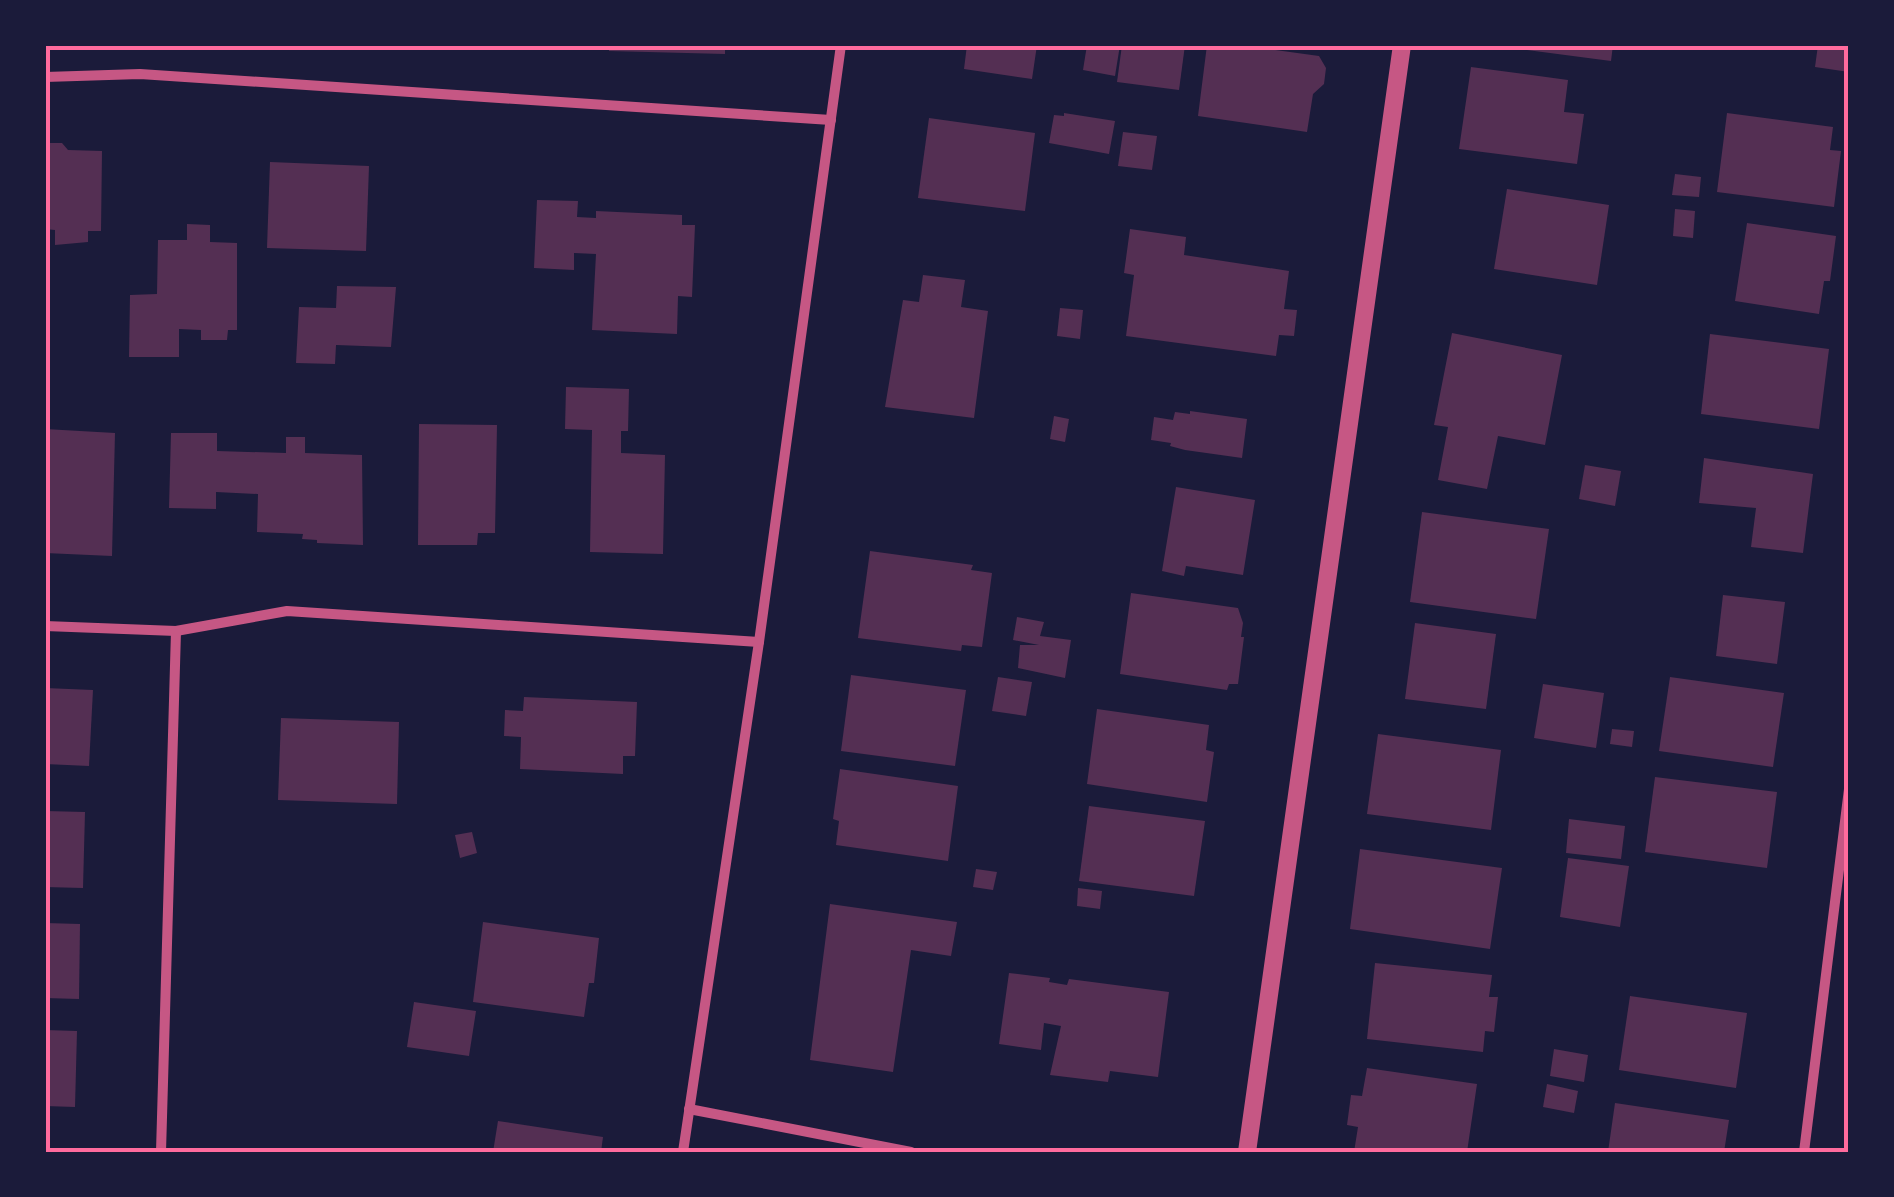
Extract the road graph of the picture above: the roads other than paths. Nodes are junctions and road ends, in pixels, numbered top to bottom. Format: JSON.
{"nodes":[{"id":1,"x":841,"y":45,"type":"edge"},
{"id":2,"x":1402,"y":45,"type":"edge"},
{"id":3,"x":45,"y":77,"type":"edge"},
{"id":4,"x":831,"y":120,"type":"junction"},
{"id":5,"x":45,"y":626,"type":"edge"},
{"id":6,"x":176,"y":631,"type":"junction"},
{"id":7,"x":758,"y":642,"type":"junction"},
{"id":8,"x":1849,"y":789,"type":"edge"},
{"id":9,"x":689,"y":1109,"type":"junction"},
{"id":10,"x":161,"y":1152,"type":"edge"},
{"id":11,"x":683,"y":1152,"type":"edge"},
{"id":12,"x":911,"y":1152,"type":"edge"},
{"id":13,"x":1247,"y":1152,"type":"edge"},
{"id":14,"x":1804,"y":1152,"type":"edge"}],
"edges":[{"from":1,"to":4,"type":"street"},
{"from":2,"to":13,"type":"street"},
{"from":3,"to":4,"type":"street"},
{"from":4,"to":7,"type":"street"},
{"from":5,"to":6,"type":"street"},
{"from":6,"to":7,"type":"street"},
{"from":6,"to":10,"type":"street"},
{"from":7,"to":9,"type":"street"},
{"from":8,"to":14,"type":"street"},
{"from":9,"to":11,"type":"street"},
{"from":9,"to":12,"type":"street"}]}
